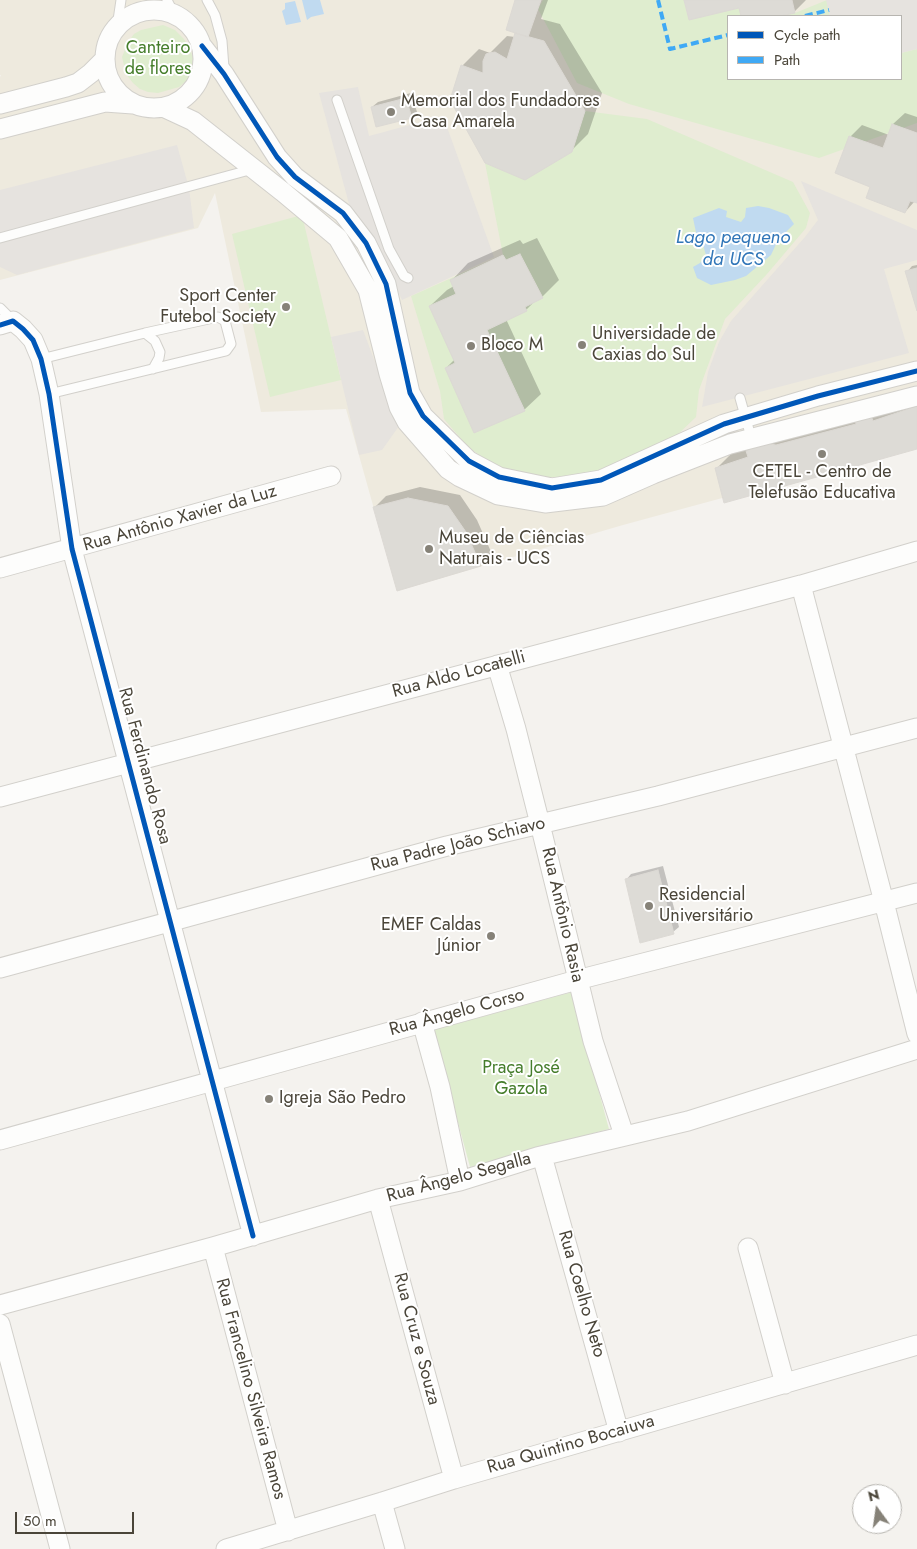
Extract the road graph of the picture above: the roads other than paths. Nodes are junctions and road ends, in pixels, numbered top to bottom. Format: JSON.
{"nodes":[{"id":1,"x":121,"y":0,"type":"edge"},
{"id":2,"x":207,"y":0,"type":"edge"},
{"id":3,"x":170,"y":7,"type":"edge"},
{"id":4,"x":117,"y":27,"type":"junction"},
{"id":5,"x":202,"y":46,"type":"junction"},
{"id":6,"x":105,"y":58,"type":"junction"},
{"id":7,"x":224,"y":74,"type":"junction"},
{"id":8,"x":337,"y":100,"type":"dead end"},
{"id":9,"x":0,"y":104,"type":"edge"},
{"id":10,"x":134,"y":104,"type":"junction"},
{"id":11,"x":165,"y":108,"type":"junction"},
{"id":12,"x":0,"y":129,"type":"edge"},
{"id":13,"x":254,"y":169,"type":"junction"},
{"id":14,"x":0,"y":238,"type":"edge"},
{"id":15,"x":338,"y":238,"type":"junction"},
{"id":16,"x":375,"y":240,"type":"junction"},
{"id":17,"x":408,"y":278,"type":"dead end"},
{"id":18,"x":4,"y":318,"type":"edge"},
{"id":19,"x":145,"y":333,"type":"junction"},
{"id":20,"x":41,"y":359,"type":"junction"},
{"id":21,"x":153,"y":369,"type":"junction"},
{"id":22,"x":917,"y":371,"type":"edge"},
{"id":23,"x":49,"y":394,"type":"junction"},
{"id":24,"x":917,"y":396,"type":"edge"},
{"id":25,"x":740,"y":398,"type":"dead end"},
{"id":26,"x":745,"y":419,"type":"junction"},
{"id":27,"x":751,"y":437,"type":"junction"},
{"id":28,"x":331,"y":476,"type":"dead end"},
{"id":29,"x":72,"y":549,"type":"junction"},
{"id":30,"x":917,"y":551,"type":"edge"},
{"id":31,"x":0,"y":568,"type":"edge"},
{"id":32,"x":801,"y":585,"type":"junction"},
{"id":33,"x":497,"y":665,"type":"junction"},
{"id":34,"x":917,"y":728,"type":"edge"},
{"id":35,"x":844,"y":748,"type":"junction"},
{"id":36,"x":128,"y":763,"type":"junction"},
{"id":37,"x":0,"y":797,"type":"edge"},
{"id":38,"x":540,"y":824,"type":"junction"},
{"id":39,"x":917,"y":894,"type":"edge"},
{"id":40,"x":884,"y":902,"type":"junction"},
{"id":41,"x":171,"y":922,"type":"junction"},
{"id":42,"x":0,"y":968,"type":"edge"},
{"id":43,"x":577,"y":980,"type":"junction"},
{"id":44,"x":422,"y":1022,"type":"junction"},
{"id":45,"x":917,"y":1034,"type":"edge"},
{"id":46,"x":917,"y":1049,"type":"edge"},
{"id":47,"x":211,"y":1082,"type":"junction"},
{"id":48,"x":624,"y":1136,"type":"junction"},
{"id":49,"x":0,"y":1140,"type":"edge"},
{"id":50,"x":542,"y":1156,"type":"junction"},
{"id":51,"x":460,"y":1181,"type":"junction"},
{"id":52,"x":378,"y":1199,"type":"junction"},
{"id":53,"x":253,"y":1236,"type":"junction"},
{"id":54,"x":213,"y":1247,"type":"junction"},
{"id":55,"x":748,"y":1248,"type":"dead end"},
{"id":56,"x":0,"y":1305,"type":"edge"},
{"id":57,"x":0,"y":1324,"type":"edge"},
{"id":58,"x":917,"y":1344,"type":"edge"},
{"id":59,"x":785,"y":1384,"type":"junction"},
{"id":60,"x":619,"y":1432,"type":"junction"},
{"id":61,"x":454,"y":1479,"type":"junction"},
{"id":62,"x":382,"y":1502,"type":"junction"},
{"id":63,"x":288,"y":1530,"type":"junction"},
{"id":64,"x":60,"y":1549,"type":"edge"},
{"id":65,"x":226,"y":1549,"type":"edge"},
{"id":66,"x":395,"y":1549,"type":"edge"}],
"edges":[{"from":1,"to":4,"type":"lane"},
{"from":2,"to":7,"type":"lane"},
{"from":3,"to":4,"type":"street"},
{"from":3,"to":5,"type":"street"},
{"from":4,"to":6,"type":"street"},
{"from":5,"to":7,"type":"street"},
{"from":5,"to":11,"type":"street"},
{"from":6,"to":9,"type":"street"},
{"from":6,"to":10,"type":"street"},
{"from":7,"to":16,"type":"street"},
{"from":8,"to":16,"type":"lane"},
{"from":10,"to":11,"type":"street"},
{"from":10,"to":12,"type":"street"},
{"from":11,"to":13,"type":"street"},
{"from":13,"to":14,"type":"lane"},
{"from":13,"to":15,"type":"street"},
{"from":15,"to":16,"type":"street"},
{"from":15,"to":27,"type":"street"},
{"from":16,"to":17,"type":"lane"},
{"from":16,"to":26,"type":"street"},
{"from":18,"to":20,"type":"street","name":"Rua Ferdinando Rosa"},
{"from":19,"to":20,"type":"lane"},
{"from":19,"to":21,"type":"lane"},
{"from":19,"to":21,"type":"lane"},
{"from":20,"to":23,"type":"street","name":"Rua Ferdinando Rosa"},
{"from":21,"to":23,"type":"lane"},
{"from":22,"to":26,"type":"street"},
{"from":23,"to":29,"type":"street","name":"Rua Ferdinando Rosa"},
{"from":24,"to":27,"type":"street"},
{"from":25,"to":26,"type":"lane"},
{"from":26,"to":27,"type":"lane"},
{"from":28,"to":29,"type":"street","name":"Rua Antônio Xavier da Luz"},
{"from":29,"to":31,"type":"street","name":"Rua Antônio Xavier da Luz"},
{"from":29,"to":36,"type":"street","name":"Rua Ferdinando Rosa"},
{"from":30,"to":32,"type":"street","name":"Rua Aldo Locatelli"},
{"from":32,"to":33,"type":"street","name":"Rua Aldo Locatelli"},
{"from":32,"to":35,"type":"street"},
{"from":33,"to":36,"type":"street","name":"Rua Aldo Locatelli"},
{"from":33,"to":38,"type":"street","name":"Rua Antônio Rasia"},
{"from":34,"to":35,"type":"street","name":"Rua Padre João Schiavo"},
{"from":35,"to":38,"type":"street","name":"Rua Padre João Schiavo"},
{"from":35,"to":40,"type":"street"},
{"from":36,"to":37,"type":"street","name":"Rua Aldo Locatelli"},
{"from":36,"to":41,"type":"street","name":"Rua Ferdinando Rosa"},
{"from":38,"to":41,"type":"street","name":"Rua Padre João Schiavo"},
{"from":38,"to":43,"type":"street","name":"Rua Antônio Rasia"},
{"from":39,"to":40,"type":"street","name":"Rua Ângelo Corso"},
{"from":40,"to":43,"type":"street","name":"Rua Ângelo Corso"},
{"from":40,"to":45,"type":"street"},
{"from":41,"to":42,"type":"street","name":"Rua Padre João Schiavo"},
{"from":41,"to":47,"type":"street","name":"Rua Ferdinando Rosa"},
{"from":43,"to":44,"type":"street","name":"Rua Ângelo Corso"},
{"from":43,"to":48,"type":"street","name":"Rua Antônio Rasia"},
{"from":44,"to":47,"type":"street","name":"Rua Ângelo Corso"},
{"from":44,"to":51,"type":"street"},
{"from":46,"to":48,"type":"street","name":"Rua Ângelo Segalla"},
{"from":47,"to":49,"type":"street","name":"Rua Ângelo Corso"},
{"from":47,"to":53,"type":"street","name":"Rua Ferdinando Rosa"},
{"from":48,"to":50,"type":"street","name":"Rua Ângelo Segalla"},
{"from":50,"to":51,"type":"street","name":"Rua Ângelo Segalla"},
{"from":50,"to":60,"type":"street","name":"Rua Coelho Neto"},
{"from":51,"to":52,"type":"street","name":"Rua Ângelo Segalla"},
{"from":52,"to":53,"type":"street","name":"Rua Ângelo Segalla"},
{"from":52,"to":61,"type":"street","name":"Rua Cruz e Souza"},
{"from":53,"to":54,"type":"street","name":"Rua Ângelo Segalla"},
{"from":54,"to":56,"type":"street","name":"Rua Ângelo Segalla"},
{"from":54,"to":63,"type":"street","name":"Rua Francelino Silveira Ramos"},
{"from":55,"to":59,"type":"street"},
{"from":57,"to":64,"type":"street"},
{"from":58,"to":59,"type":"street","name":"Rua Quintino Bocaiuva"},
{"from":59,"to":60,"type":"street","name":"Rua Quintino Bocaiuva"},
{"from":60,"to":61,"type":"street","name":"Rua Quintino Bocaiuva"},
{"from":61,"to":62,"type":"street","name":"Rua Quintino Bocaiuva"},
{"from":62,"to":63,"type":"street","name":"Rua Quintino Bocaiuva"},
{"from":62,"to":66,"type":"street"},
{"from":63,"to":65,"type":"street","name":"Rua Quintino Bocaiuva"}]}
